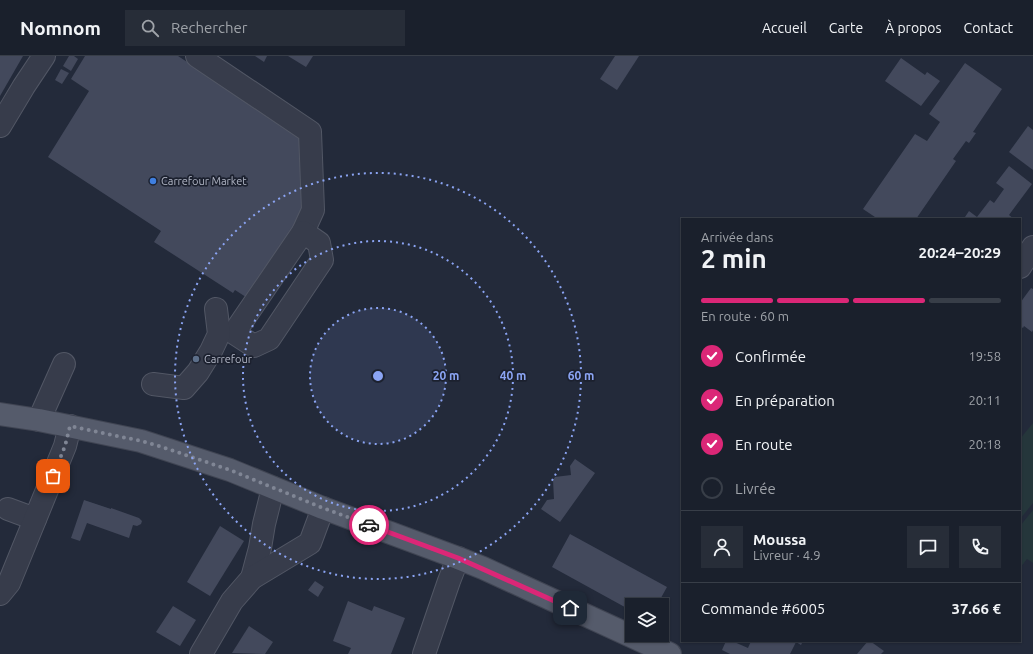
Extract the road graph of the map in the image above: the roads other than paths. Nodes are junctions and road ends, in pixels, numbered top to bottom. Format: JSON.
{"nodes":[{"id":1,"x":44,"y":56,"type":"edge"},
{"id":2,"x":197,"y":56,"type":"edge"},
{"id":3,"x":0,"y":126,"type":"edge"},
{"id":4,"x":303,"y":232,"type":"junction"},
{"id":5,"x":1033,"y":247,"type":"edge"},
{"id":6,"x":1021,"y":265,"type":"edge"},
{"id":7,"x":216,"y":309,"type":"dead end"},
{"id":8,"x":64,"y":364,"type":"dead end"},
{"id":9,"x":154,"y":384,"type":"dead end"},
{"id":10,"x":0,"y":407,"type":"edge"},
{"id":11,"x":0,"y":414,"type":"edge"},
{"id":12,"x":39,"y":420,"type":"junction"},
{"id":13,"x":70,"y":426,"type":"junction"},
{"id":14,"x":273,"y":488,"type":"junction"},
{"id":15,"x":323,"y":508,"type":"junction"},
{"id":16,"x":8,"y":510,"type":"dead end"},
{"id":17,"x":35,"y":519,"type":"junction"},
{"id":18,"x":458,"y":558,"type":"junction"},
{"id":19,"x":252,"y":578,"type":"junction"},
{"id":20,"x":0,"y":594,"type":"edge"},
{"id":21,"x":200,"y":654,"type":"edge"},
{"id":22,"x":424,"y":654,"type":"edge"},
{"id":23,"x":670,"y":654,"type":"edge"}],
"edges":[{"from":1,"to":3,"type":"street"},
{"from":2,"to":4,"type":"street"},
{"from":4,"to":4,"type":"street"},
{"from":5,"to":6,"type":"street"},
{"from":7,"to":9,"type":"street"},
{"from":8,"to":12,"type":"street"},
{"from":10,"to":12,"type":"main road"},
{"from":11,"to":12,"type":"main road"},
{"from":12,"to":13,"type":"main road"},
{"from":13,"to":14,"type":"main road"},
{"from":13,"to":17,"type":"street"},
{"from":14,"to":15,"type":"main road"},
{"from":14,"to":19,"type":"street"},
{"from":15,"to":18,"type":"main road"},
{"from":15,"to":19,"type":"street"},
{"from":16,"to":17,"type":"street"},
{"from":17,"to":20,"type":"street"},
{"from":18,"to":22,"type":"street"},
{"from":18,"to":23,"type":"main road"},
{"from":19,"to":21,"type":"street"}]}
